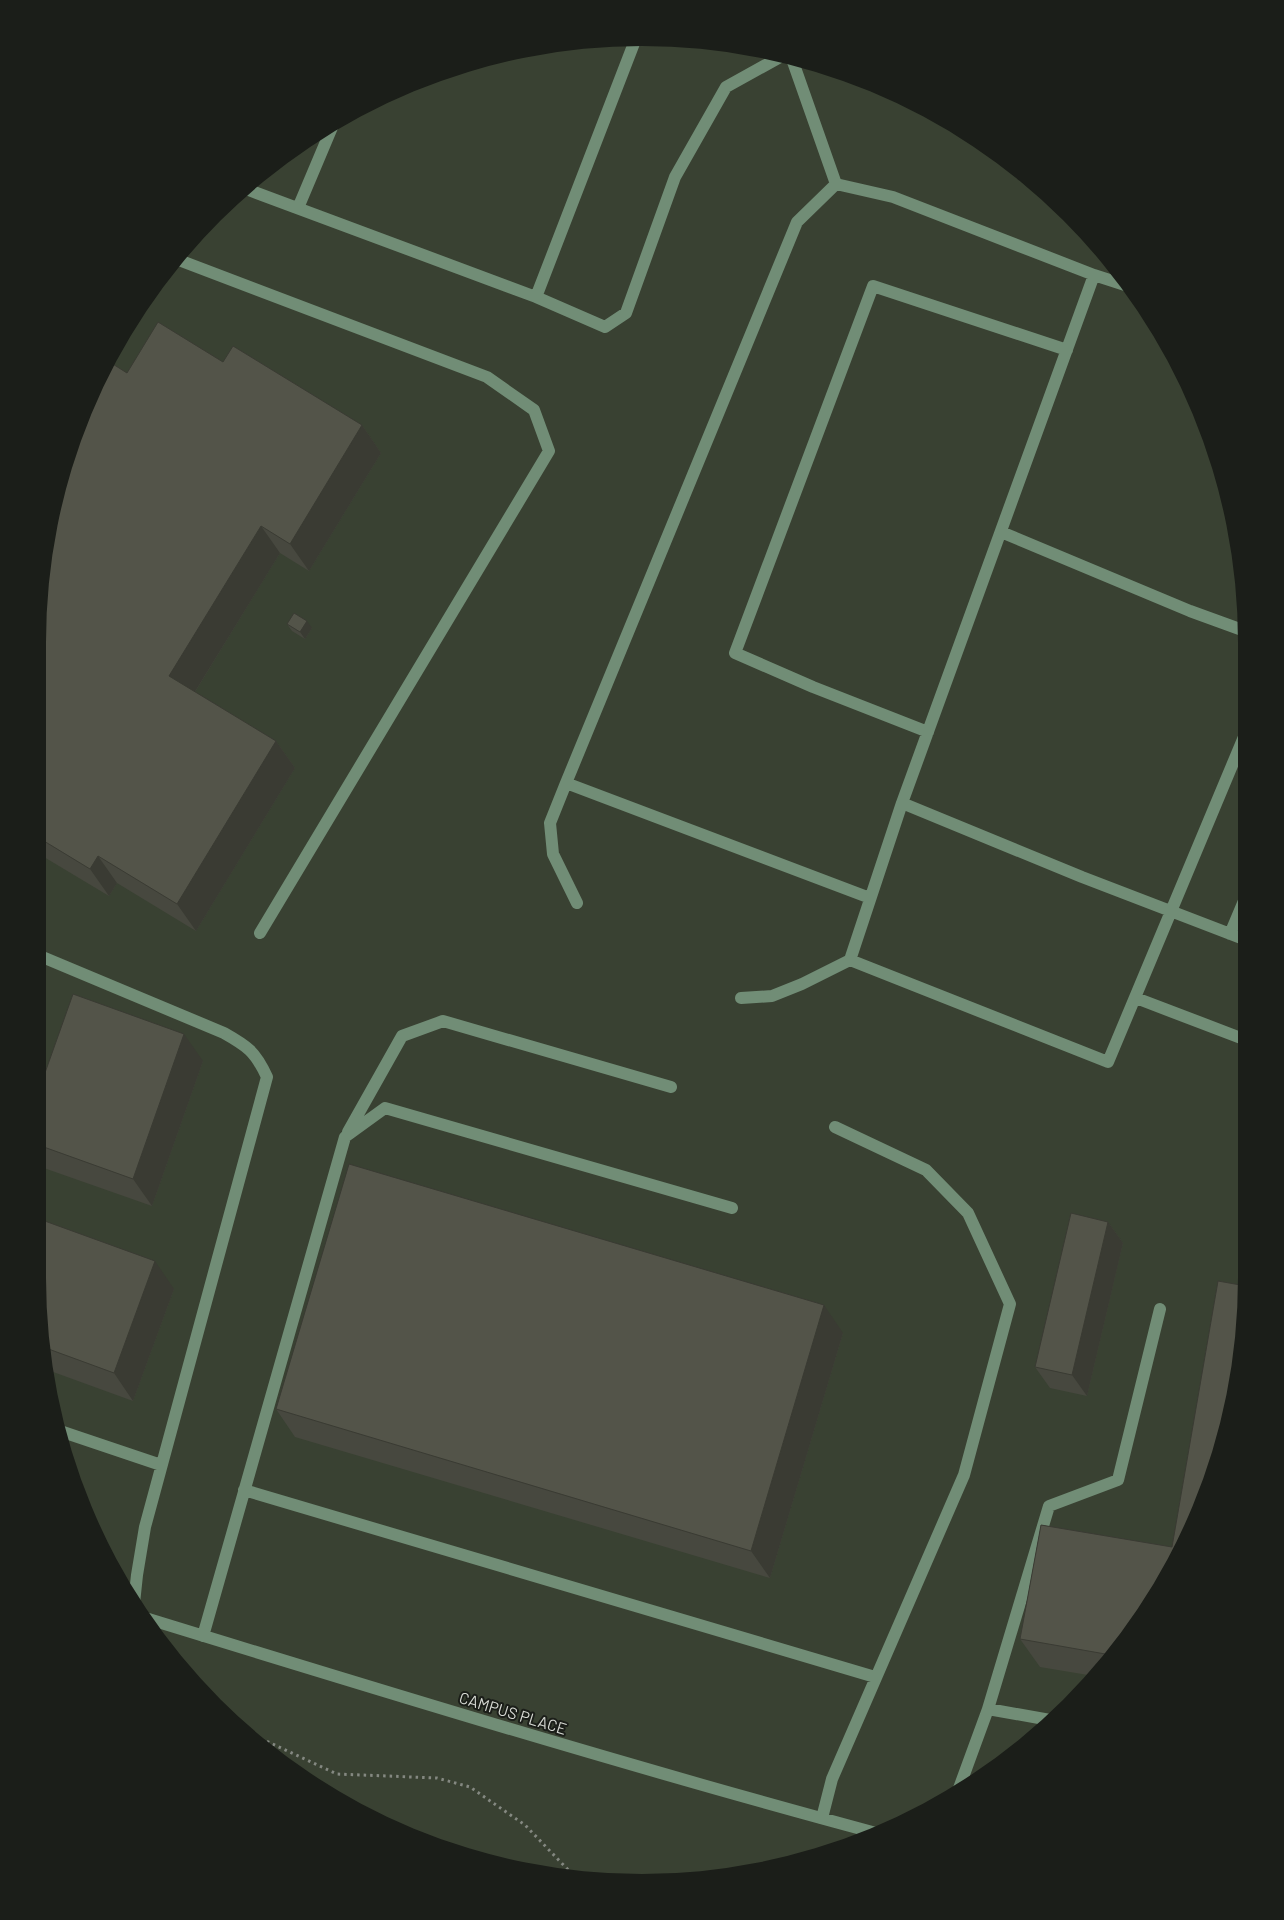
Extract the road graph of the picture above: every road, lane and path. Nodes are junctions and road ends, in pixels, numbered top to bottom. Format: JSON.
{"nodes":[{"id":1,"x":633,"y":46,"type":"edge"},
{"id":2,"x":772,"y":61,"type":"edge"},
{"id":3,"x":795,"y":67,"type":"edge"},
{"id":4,"x":327,"y":137,"type":"edge"},
{"id":5,"x":836,"y":184,"type":"junction"},
{"id":6,"x":253,"y":191,"type":"edge"},
{"id":7,"x":298,"y":208,"type":"junction"},
{"id":8,"x":183,"y":262,"type":"edge"},
{"id":9,"x":1094,"y":275,"type":"junction"},
{"id":10,"x":1117,"y":283,"type":"edge"},
{"id":11,"x":536,"y":297,"type":"junction"},
{"id":12,"x":1067,"y":350,"type":"junction"},
{"id":13,"x":1001,"y":532,"type":"junction"},
{"id":14,"x":1237,"y":626,"type":"edge"},
{"id":15,"x":928,"y":732,"type":"junction"},
{"id":16,"x":1238,"y":751,"type":"edge"},
{"id":17,"x":566,"y":783,"type":"junction"},
{"id":18,"x":902,"y":803,"type":"junction"},
{"id":19,"x":870,"y":898,"type":"junction"},
{"id":20,"x":577,"y":903,"type":"dead end"},
{"id":21,"x":1170,"y":912,"type":"junction"},
{"id":22,"x":1238,"y":915,"type":"edge"},
{"id":23,"x":260,"y":933,"type":"dead end"},
{"id":24,"x":1230,"y":934,"type":"junction"},
{"id":25,"x":1238,"y":937,"type":"edge"},
{"id":26,"x":46,"y":959,"type":"edge"},
{"id":27,"x":850,"y":960,"type":"junction"},
{"id":28,"x":741,"y":998,"type":"dead end"},
{"id":29,"x":1136,"y":998,"type":"junction"},
{"id":30,"x":1238,"y":1037,"type":"edge"},
{"id":31,"x":671,"y":1088,"type":"dead end"},
{"id":32,"x":835,"y":1127,"type":"dead end"},
{"id":33,"x":345,"y":1137,"type":"junction"},
{"id":34,"x":732,"y":1208,"type":"dead end"},
{"id":35,"x":1160,"y":1309,"type":"dead end"},
{"id":36,"x":67,"y":1433,"type":"edge"},
{"id":37,"x":162,"y":1465,"type":"junction"},
{"id":38,"x":244,"y":1490,"type":"junction"},
{"id":39,"x":135,"y":1591,"type":"edge"},
{"id":40,"x":155,"y":1621,"type":"edge"},
{"id":41,"x":203,"y":1636,"type":"junction"},
{"id":42,"x":875,"y":1677,"type":"junction"},
{"id":43,"x":988,"y":1709,"type":"junction"},
{"id":44,"x":1043,"y":1719,"type":"edge"},
{"id":45,"x":268,"y":1742,"type":"edge"},
{"id":46,"x":962,"y":1780,"type":"edge"},
{"id":47,"x":822,"y":1818,"type":"junction"},
{"id":48,"x":866,"y":1829,"type":"edge"},
{"id":49,"x":567,"y":1869,"type":"edge"}],
"edges":[{"from":1,"to":11,"type":"street"},
{"from":2,"to":11,"type":"street"},
{"from":3,"to":5,"type":"street"},
{"from":4,"to":7,"type":"street"},
{"from":5,"to":9,"type":"street"},
{"from":5,"to":17,"type":"street"},
{"from":6,"to":7,"type":"street"},
{"from":7,"to":11,"type":"street"},
{"from":8,"to":23,"type":"street"},
{"from":9,"to":10,"type":"street"},
{"from":9,"to":12,"type":"street"},
{"from":12,"to":13,"type":"street"},
{"from":12,"to":15,"type":"street"},
{"from":13,"to":14,"type":"street"},
{"from":13,"to":15,"type":"street"},
{"from":15,"to":18,"type":"street"},
{"from":16,"to":21,"type":"street"},
{"from":17,"to":19,"type":"street"},
{"from":17,"to":20,"type":"street"},
{"from":18,"to":19,"type":"street"},
{"from":18,"to":21,"type":"street"},
{"from":19,"to":27,"type":"street"},
{"from":21,"to":24,"type":"street"},
{"from":21,"to":29,"type":"street"},
{"from":22,"to":24,"type":"street"},
{"from":24,"to":25,"type":"street"},
{"from":26,"to":37,"type":"street"},
{"from":27,"to":28,"type":"street"},
{"from":27,"to":29,"type":"street"},
{"from":29,"to":30,"type":"street"},
{"from":31,"to":33,"type":"street"},
{"from":32,"to":42,"type":"street"},
{"from":33,"to":34,"type":"street"},
{"from":33,"to":38,"type":"street"},
{"from":35,"to":43,"type":"street"},
{"from":36,"to":37,"type":"street"},
{"from":37,"to":39,"type":"street"},
{"from":38,"to":41,"type":"street"},
{"from":38,"to":42,"type":"street"},
{"from":40,"to":41,"type":"street","name":"CAMPUS PLACE"},
{"from":41,"to":47,"type":"street","name":"CAMPUS PLACE"},
{"from":42,"to":47,"type":"street"},
{"from":43,"to":44,"type":"street"},
{"from":43,"to":46,"type":"street"},
{"from":45,"to":49,"type":"path"},
{"from":47,"to":48,"type":"street","name":"CAMPUS PLACE"}]}
